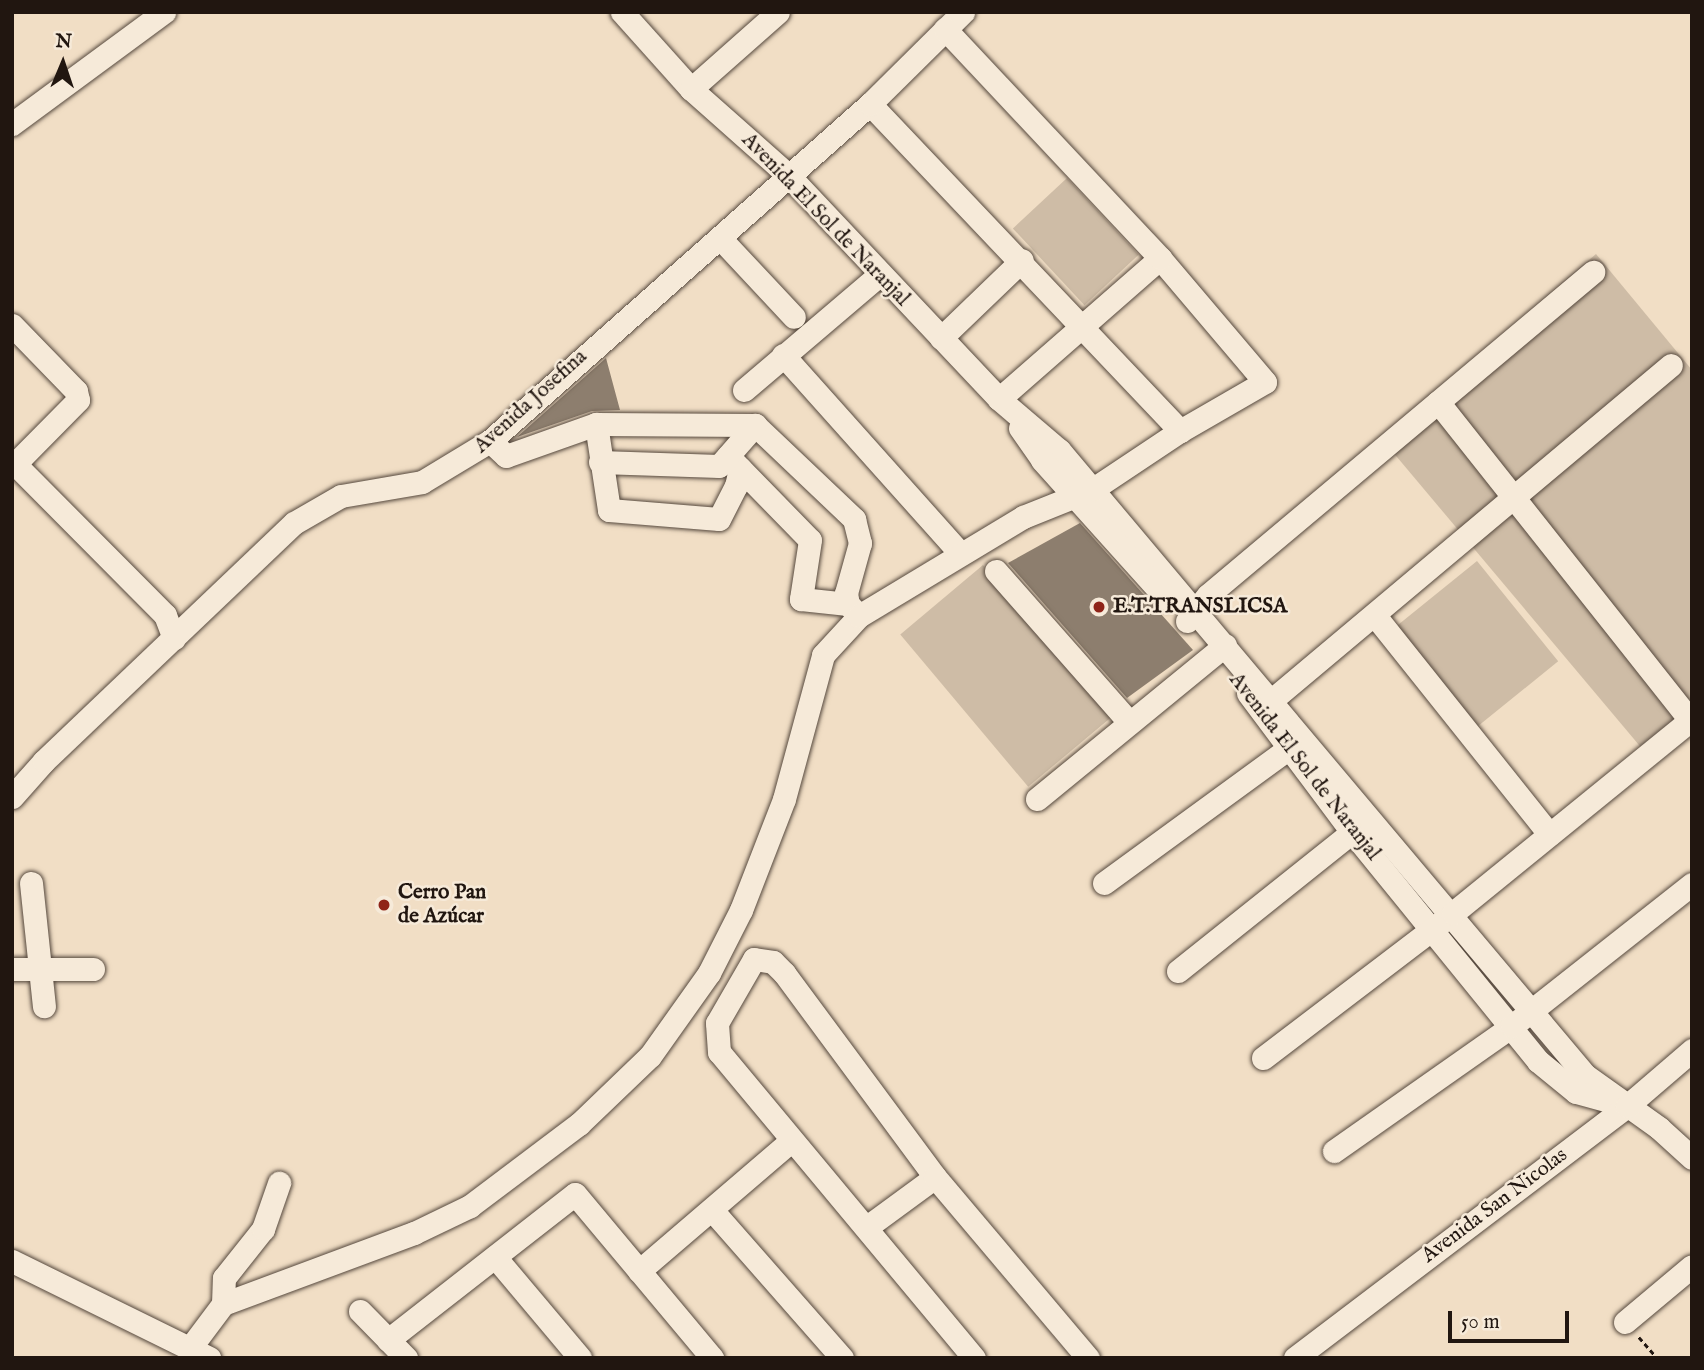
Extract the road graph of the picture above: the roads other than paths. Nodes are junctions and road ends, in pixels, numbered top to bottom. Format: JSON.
{"nodes":[{"id":1,"x":164,"y":12,"type":"edge"},
{"id":2,"x":622,"y":12,"type":"edge"},
{"id":3,"x":778,"y":12,"type":"edge"},
{"id":4,"x":963,"y":12,"type":"edge"},
{"id":5,"x":945,"y":29,"type":"junction"},
{"id":6,"x":691,"y":89,"type":"junction"},
{"id":7,"x":870,"y":104,"type":"junction"},
{"id":8,"x":12,"y":124,"type":"edge"},
{"id":9,"x":789,"y":176,"type":"junction"},
{"id":10,"x":720,"y":238,"type":"junction"},
{"id":11,"x":1160,"y":258,"type":"junction"},
{"id":12,"x":1022,"y":260,"type":"junction"},
{"id":13,"x":1593,"y":272,"type":"dead end"},
{"id":14,"x":879,"y":275,"type":"junction"},
{"id":15,"x":794,"y":317,"type":"dead end"},
{"id":16,"x":12,"y":325,"type":"edge"},
{"id":17,"x":1086,"y":326,"type":"junction"},
{"id":18,"x":941,"y":338,"type":"junction"},
{"id":19,"x":783,"y":355,"type":"junction"},
{"id":20,"x":1671,"y":365,"type":"dead end"},
{"id":21,"x":744,"y":390,"type":"dead end"},
{"id":22,"x":999,"y":399,"type":"junction"},
{"id":23,"x":1438,"y":402,"type":"junction"},
{"id":24,"x":596,"y":424,"type":"junction"},
{"id":25,"x":755,"y":425,"type":"junction"},
{"id":26,"x":1180,"y":430,"type":"junction"},
{"id":27,"x":490,"y":441,"type":"junction"},
{"id":28,"x":600,"y":462,"type":"junction"},
{"id":29,"x":734,"y":462,"type":"junction"},
{"id":30,"x":13,"y":464,"type":"edge"},
{"id":31,"x":1084,"y":493,"type":"junction"},
{"id":32,"x":1514,"y":499,"type":"junction"},
{"id":33,"x":961,"y":554,"type":"junction"},
{"id":34,"x":996,"y":571,"type":"dead end"},
{"id":35,"x":853,"y":610,"type":"junction"},
{"id":36,"x":1192,"y":616,"type":"junction"},
{"id":37,"x":1376,"y":617,"type":"junction"},
{"id":38,"x":174,"y":638,"type":"junction"},
{"id":39,"x":1220,"y":650,"type":"junction"},
{"id":40,"x":1267,"y":705,"type":"junction"},
{"id":41,"x":1691,"y":721,"type":"edge"},
{"id":42,"x":1129,"y":722,"type":"junction"},
{"id":43,"x":1289,"y":748,"type":"junction"},
{"id":44,"x":12,"y":797,"type":"edge"},
{"id":45,"x":1037,"y":799,"type":"dead end"},
{"id":46,"x":1352,"y":832,"type":"junction"},
{"id":47,"x":1549,"y":834,"type":"junction"},
{"id":48,"x":31,"y":883,"type":"dead end"},
{"id":49,"x":1104,"y":883,"type":"dead end"},
{"id":50,"x":1692,"y":884,"type":"edge"},
{"id":51,"x":1453,"y":913,"type":"junction"},
{"id":52,"x":1434,"y":928,"type":"junction"},
{"id":53,"x":12,"y":969,"type":"edge"},
{"id":54,"x":93,"y":969,"type":"dead end"},
{"id":55,"x":39,"y":970,"type":"junction"},
{"id":56,"x":1178,"y":971,"type":"dead end"},
{"id":57,"x":44,"y":1006,"type":"dead end"},
{"id":58,"x":1532,"y":1011,"type":"junction"},
{"id":59,"x":1512,"y":1026,"type":"junction"},
{"id":60,"x":1692,"y":1050,"type":"edge"},
{"id":61,"x":1263,"y":1058,"type":"dead end"},
{"id":62,"x":1627,"y":1105,"type":"junction"},
{"id":63,"x":792,"y":1140,"type":"junction"},
{"id":64,"x":1334,"y":1151,"type":"dead end"},
{"id":65,"x":1692,"y":1158,"type":"edge"},
{"id":66,"x":935,"y":1177,"type":"junction"},
{"id":67,"x":279,"y":1183,"type":"dead end"},
{"id":68,"x":712,"y":1210,"type":"junction"},
{"id":69,"x":867,"y":1227,"type":"junction"},
{"id":70,"x":495,"y":1257,"type":"junction"},
{"id":71,"x":12,"y":1261,"type":"edge"},
{"id":72,"x":1692,"y":1266,"type":"edge"},
{"id":73,"x":639,"y":1271,"type":"junction"},
{"id":74,"x":223,"y":1304,"type":"junction"},
{"id":75,"x":360,"y":1311,"type":"dead end"},
{"id":76,"x":1625,"y":1322,"type":"road end"},
{"id":77,"x":388,"y":1339,"type":"junction"},
{"id":78,"x":199,"y":1353,"type":"edge"},
{"id":79,"x":1076,"y":1354,"type":"edge"},
{"id":80,"x":406,"y":1358,"type":"edge"},
{"id":81,"x":580,"y":1358,"type":"edge"},
{"id":82,"x":712,"y":1358,"type":"edge"},
{"id":83,"x":842,"y":1358,"type":"edge"},
{"id":84,"x":974,"y":1358,"type":"edge"},
{"id":85,"x":1295,"y":1358,"type":"edge"}],
"edges":[{"from":1,"to":8,"type":"street"},
{"from":2,"to":6,"type":"street","name":"Avenida El Sol de Naranjal"},
{"from":3,"to":6,"type":"street"},
{"from":4,"to":5,"type":"street","name":"Avenida Josefina"},
{"from":5,"to":7,"type":"street","name":"Avenida Josefina"},
{"from":5,"to":11,"type":"street"},
{"from":6,"to":9,"type":"street","name":"Avenida El Sol de Naranjal"},
{"from":7,"to":9,"type":"street","name":"Avenida Josefina"},
{"from":7,"to":12,"type":"street"},
{"from":9,"to":10,"type":"street","name":"Avenida Josefina"},
{"from":9,"to":14,"type":"street","name":"Avenida El Sol de Naranjal"},
{"from":10,"to":15,"type":"street"},
{"from":10,"to":27,"type":"street","name":"Avenida Josefina"},
{"from":11,"to":17,"type":"street"},
{"from":11,"to":26,"type":"street"},
{"from":12,"to":17,"type":"street"},
{"from":12,"to":18,"type":"street"},
{"from":13,"to":23,"type":"street"},
{"from":14,"to":18,"type":"street","name":"Avenida El Sol de Naranjal"},
{"from":14,"to":19,"type":"street"},
{"from":16,"to":30,"type":"street"},
{"from":17,"to":22,"type":"street"},
{"from":17,"to":26,"type":"street"},
{"from":18,"to":22,"type":"street","name":"Avenida El Sol de Naranjal"},
{"from":19,"to":21,"type":"street"},
{"from":19,"to":33,"type":"street"},
{"from":20,"to":32,"type":"street"},
{"from":22,"to":31,"type":"street","name":"Avenida El Sol de Naranjal"},
{"from":23,"to":32,"type":"street"},
{"from":23,"to":36,"type":"street"},
{"from":24,"to":25,"type":"street"},
{"from":24,"to":27,"type":"street"},
{"from":24,"to":28,"type":"street"},
{"from":25,"to":29,"type":"street"},
{"from":25,"to":35,"type":"street"},
{"from":26,"to":31,"type":"street"},
{"from":27,"to":38,"type":"street","name":"Avenida Josefina"},
{"from":28,"to":29,"type":"street"},
{"from":28,"to":29,"type":"street"},
{"from":29,"to":35,"type":"street"},
{"from":30,"to":38,"type":"street"},
{"from":31,"to":33,"type":"street"},
{"from":31,"to":36,"type":"street","name":"Avenida El Sol de Naranjal"},
{"from":32,"to":37,"type":"street"},
{"from":32,"to":41,"type":"street"},
{"from":33,"to":35,"type":"street"},
{"from":34,"to":42,"type":"street"},
{"from":35,"to":74,"type":"street"},
{"from":36,"to":39,"type":"street","name":"Avenida El Sol de Naranjal"},
{"from":37,"to":40,"type":"street"},
{"from":37,"to":47,"type":"street"},
{"from":38,"to":44,"type":"street","name":"Avenida Josefina"},
{"from":39,"to":40,"type":"street","name":"Avenida El Sol de Naranjal"},
{"from":39,"to":42,"type":"street"},
{"from":40,"to":43,"type":"street","name":"Avenida El Sol de Naranjal"},
{"from":40,"to":51,"type":"street","name":"Avenida El Sol de Naranjal"},
{"from":41,"to":47,"type":"street"},
{"from":42,"to":45,"type":"street"},
{"from":43,"to":46,"type":"street","name":"Avenida El Sol de Naranjal"},
{"from":43,"to":49,"type":"street"},
{"from":46,"to":52,"type":"street","name":"Avenida El Sol de Naranjal"},
{"from":46,"to":56,"type":"street"},
{"from":47,"to":51,"type":"street"},
{"from":48,"to":55,"type":"street"},
{"from":50,"to":58,"type":"street"},
{"from":51,"to":52,"type":"street"},
{"from":51,"to":58,"type":"street","name":"Avenida El Sol de Naranjal"},
{"from":52,"to":59,"type":"street","name":"Avenida El Sol de Naranjal"},
{"from":52,"to":61,"type":"street"},
{"from":53,"to":55,"type":"street"},
{"from":54,"to":55,"type":"street"},
{"from":55,"to":57,"type":"street"},
{"from":58,"to":59,"type":"street"},
{"from":58,"to":62,"type":"street","name":"Avenida El Sol de Naranjal"},
{"from":59,"to":62,"type":"street","name":"Avenida El Sol de Naranjal"},
{"from":59,"to":64,"type":"street"},
{"from":60,"to":62,"type":"street","name":"Avenida San Nicolas"},
{"from":62,"to":65,"type":"street","name":"Avenida El Sol de Naranjal"},
{"from":62,"to":85,"type":"street","name":"Avenida San Nicolas"},
{"from":63,"to":66,"type":"street"},
{"from":63,"to":68,"type":"street"},
{"from":63,"to":69,"type":"street"},
{"from":66,"to":69,"type":"street"},
{"from":66,"to":79,"type":"street"},
{"from":67,"to":74,"type":"street"},
{"from":68,"to":73,"type":"street"},
{"from":68,"to":83,"type":"street"},
{"from":69,"to":84,"type":"street"},
{"from":70,"to":73,"type":"street"},
{"from":70,"to":77,"type":"street"},
{"from":70,"to":81,"type":"street"},
{"from":71,"to":78,"type":"street"},
{"from":72,"to":76,"type":"street"},
{"from":73,"to":82,"type":"street"},
{"from":74,"to":78,"type":"street"},
{"from":75,"to":77,"type":"street"},
{"from":77,"to":80,"type":"street"}]}
